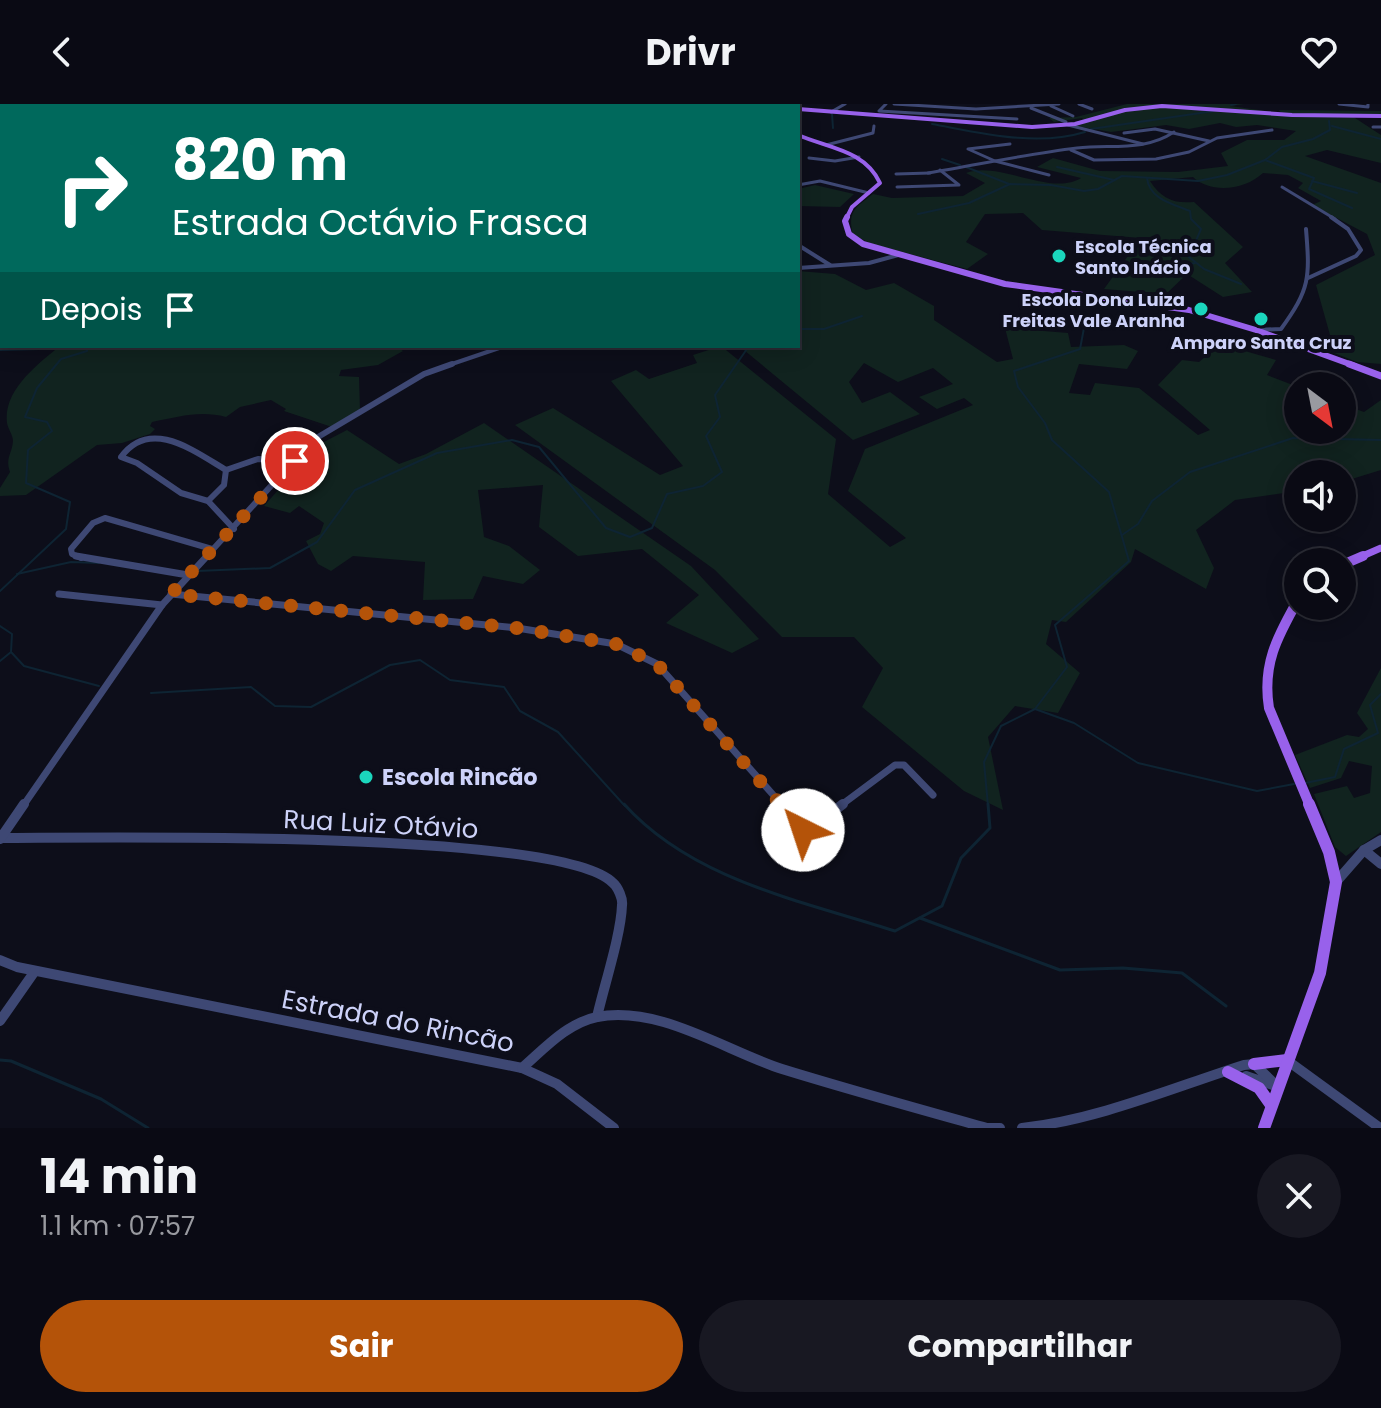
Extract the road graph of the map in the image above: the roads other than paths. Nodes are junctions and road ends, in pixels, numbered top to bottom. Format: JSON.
{"nodes":[{"id":1,"x":845,"y":104,"type":"edge"},
{"id":2,"x":886,"y":104,"type":"edge"},
{"id":3,"x":894,"y":104,"type":"edge"},
{"id":4,"x":1059,"y":104,"type":"edge"},
{"id":5,"x":1079,"y":104,"type":"edge"},
{"id":6,"x":1161,"y":104,"type":"edge"},
{"id":7,"x":1181,"y":104,"type":"edge"},
{"id":8,"x":1339,"y":104,"type":"edge"},
{"id":9,"x":1368,"y":104,"type":"edge"},
{"id":10,"x":915,"y":105,"type":"edge"},
{"id":11,"x":1049,"y":105,"type":"edge"},
{"id":12,"x":1024,"y":106,"type":"edge"},
{"id":13,"x":800,"y":109,"type":"edge"},
{"id":14,"x":1004,"y":109,"type":"junction"},
{"id":15,"x":1092,"y":109,"type":"dead end"},
{"id":16,"x":831,"y":112,"type":"junction"},
{"id":17,"x":1345,"y":115,"type":"junction"},
{"id":18,"x":1381,"y":115,"type":"edge"},
{"id":19,"x":1049,"y":121,"type":"junction"},
{"id":20,"x":1078,"y":122,"type":"junction"},
{"id":21,"x":1067,"y":123,"type":"junction"},
{"id":22,"x":874,"y":126,"type":"dead end"},
{"id":23,"x":1373,"y":127,"type":"dead end"},
{"id":24,"x":1381,"y":127,"type":"edge"},
{"id":25,"x":1272,"y":130,"type":"dead end"},
{"id":26,"x":1174,"y":132,"type":"junction"},
{"id":27,"x":1124,"y":133,"type":"dead end"},
{"id":28,"x":800,"y":136,"type":"edge"},
{"id":29,"x":1116,"y":137,"type":"junction"},
{"id":30,"x":1209,"y":141,"type":"junction"},
{"id":31,"x":1010,"y":144,"type":"dead end"},
{"id":32,"x":826,"y":145,"type":"junction"},
{"id":33,"x":1141,"y":146,"type":"junction"},
{"id":34,"x":1071,"y":150,"type":"junction"},
{"id":35,"x":859,"y":157,"type":"junction"},
{"id":36,"x":809,"y":158,"type":"dead end"},
{"id":37,"x":1165,"y":158,"type":"junction"},
{"id":38,"x":995,"y":161,"type":"junction"},
{"id":39,"x":940,"y":171,"type":"junction"},
{"id":40,"x":896,"y":174,"type":"dead end"},
{"id":41,"x":1049,"y":175,"type":"dead end"},
{"id":42,"x":800,"y":185,"type":"edge"},
{"id":43,"x":897,"y":187,"type":"dead end"},
{"id":44,"x":1282,"y":187,"type":"dead end"},
{"id":45,"x":869,"y":193,"type":"junction"},
{"id":46,"x":1306,"y":229,"type":"dead end"},
{"id":47,"x":800,"y":246,"type":"edge"},
{"id":48,"x":892,"y":255,"type":"junction"},
{"id":49,"x":800,"y":266,"type":"edge"},
{"id":50,"x":832,"y":267,"type":"junction"},
{"id":51,"x":1308,"y":278,"type":"junction"},
{"id":52,"x":1256,"y":330,"type":"junction"},
{"id":53,"x":499,"y":348,"type":"edge"},
{"id":54,"x":1381,"y":374,"type":"edge"},
{"id":55,"x":295,"y":461,"type":"junction"},
{"id":56,"x":226,"y":470,"type":"junction"},
{"id":57,"x":208,"y":501,"type":"junction"},
{"id":58,"x":234,"y":529,"type":"junction"},
{"id":59,"x":1381,"y":548,"type":"edge"},
{"id":60,"x":212,"y":549,"type":"junction"},
{"id":61,"x":1356,"y":559,"type":"edge"},
{"id":62,"x":188,"y":575,"type":"junction"},
{"id":63,"x":59,"y":594,"type":"dead end"},
{"id":64,"x":171,"y":594,"type":"junction"},
{"id":65,"x":162,"y":605,"type":"junction"},
{"id":66,"x":1288,"y":620,"type":"edge"},
{"id":67,"x":933,"y":795,"type":"dead end"},
{"id":68,"x":0,"y":838,"type":"edge"},
{"id":69,"x":1381,"y":840,"type":"edge"},
{"id":70,"x":1364,"y":850,"type":"junction"},
{"id":71,"x":1381,"y":864,"type":"edge"},
{"id":72,"x":1336,"y":882,"type":"junction"},
{"id":73,"x":0,"y":960,"type":"edge"},
{"id":74,"x":35,"y":971,"type":"junction"},
{"id":75,"x":597,"y":1017,"type":"junction"},
{"id":76,"x":0,"y":1021,"type":"edge"},
{"id":77,"x":1287,"y":1060,"type":"junction"},
{"id":78,"x":1254,"y":1064,"type":"junction"},
{"id":79,"x":522,"y":1068,"type":"junction"},
{"id":80,"x":1228,"y":1072,"type":"junction"},
{"id":81,"x":1277,"y":1086,"type":"junction"},
{"id":82,"x":1271,"y":1105,"type":"junction"},
{"id":83,"x":1376,"y":1124,"type":"edge"},
{"id":84,"x":614,"y":1128,"type":"edge"},
{"id":85,"x":1000,"y":1128,"type":"edge"},
{"id":86,"x":1022,"y":1128,"type":"edge"},
{"id":87,"x":1264,"y":1128,"type":"edge"}],
"edges":[{"from":1,"to":16,"type":"street"},
{"from":2,"to":14,"type":"street"},
{"from":3,"to":10,"type":"street"},
{"from":4,"to":11,"type":"street"},
{"from":5,"to":15,"type":"street"},
{"from":6,"to":20,"type":"main road"},
{"from":7,"to":17,"type":"main road"},
{"from":8,"to":9,"type":"street"},
{"from":10,"to":14,"type":"street"},
{"from":11,"to":12,"type":"street"},
{"from":11,"to":20,"type":"street"},
{"from":12,"to":14,"type":"street"},
{"from":12,"to":19,"type":"street"},
{"from":12,"to":19,"type":"street"},
{"from":13,"to":16,"type":"main road"},
{"from":16,"to":19,"type":"main road"},
{"from":17,"to":18,"type":"main road"},
{"from":17,"to":20,"type":"main road"},
{"from":19,"to":21,"type":"main road"},
{"from":20,"to":21,"type":"main road"},
{"from":20,"to":21,"type":"street"},
{"from":20,"to":29,"type":"street"},
{"from":22,"to":32,"type":"street"},
{"from":23,"to":24,"type":"street"},
{"from":25,"to":30,"type":"street"},
{"from":26,"to":27,"type":"street"},
{"from":26,"to":30,"type":"street"},
{"from":26,"to":33,"type":"street"},
{"from":28,"to":32,"type":"main road"},
{"from":29,"to":33,"type":"street"},
{"from":29,"to":33,"type":"street"},
{"from":30,"to":37,"type":"street"},
{"from":31,"to":38,"type":"street"},
{"from":32,"to":35,"type":"main road"},
{"from":33,"to":34,"type":"street"},
{"from":33,"to":37,"type":"street"},
{"from":34,"to":37,"type":"street"},
{"from":34,"to":38,"type":"street"},
{"from":35,"to":36,"type":"street"},
{"from":35,"to":45,"type":"main road"},
{"from":38,"to":39,"type":"street"},
{"from":38,"to":41,"type":"street"},
{"from":39,"to":40,"type":"street"},
{"from":39,"to":43,"type":"street"},
{"from":42,"to":45,"type":"street"},
{"from":44,"to":51,"type":"street"},
{"from":45,"to":48,"type":"main road"},
{"from":46,"to":51,"type":"street"},
{"from":47,"to":50,"type":"street"},
{"from":48,"to":50,"type":"street"},
{"from":48,"to":52,"type":"main road"},
{"from":49,"to":50,"type":"street"},
{"from":51,"to":52,"type":"street"},
{"from":52,"to":54,"type":"main road"},
{"from":53,"to":55,"type":"street"},
{"from":55,"to":56,"type":"street"},
{"from":55,"to":58,"type":"street"},
{"from":56,"to":57,"type":"street"},
{"from":56,"to":57,"type":"street"},
{"from":57,"to":58,"type":"street"},
{"from":58,"to":60,"type":"street"},
{"from":59,"to":61,"type":"main road"},
{"from":60,"to":62,"type":"street"},
{"from":60,"to":62,"type":"street"},
{"from":62,"to":64,"type":"street"},
{"from":63,"to":65,"type":"street"},
{"from":64,"to":65,"type":"street"},
{"from":64,"to":67,"type":"street"},
{"from":65,"to":68,"type":"street"},
{"from":66,"to":72,"type":"main road"},
{"from":68,"to":75,"type":"street","name":"Rua Luiz Otávio"},
{"from":69,"to":70,"type":"street"},
{"from":70,"to":71,"type":"street"},
{"from":70,"to":72,"type":"street"},
{"from":72,"to":77,"type":"main road"},
{"from":73,"to":74,"type":"street","name":"Estrada do Rincão"},
{"from":74,"to":76,"type":"street"},
{"from":74,"to":79,"type":"street","name":"Estrada do Rincão"},
{"from":75,"to":79,"type":"street","name":"Estrada do Rincão"},
{"from":75,"to":85,"type":"street","name":"Estrada do Rincão"},
{"from":77,"to":78,"type":"main road"},
{"from":77,"to":81,"type":"main road"},
{"from":77,"to":83,"type":"street"},
{"from":78,"to":80,"type":"street"},
{"from":78,"to":81,"type":"street"},
{"from":79,"to":84,"type":"street"},
{"from":80,"to":81,"type":"street"},
{"from":80,"to":82,"type":"main road"},
{"from":80,"to":86,"type":"street"},
{"from":81,"to":82,"type":"main road"},
{"from":82,"to":87,"type":"main road"}]}
